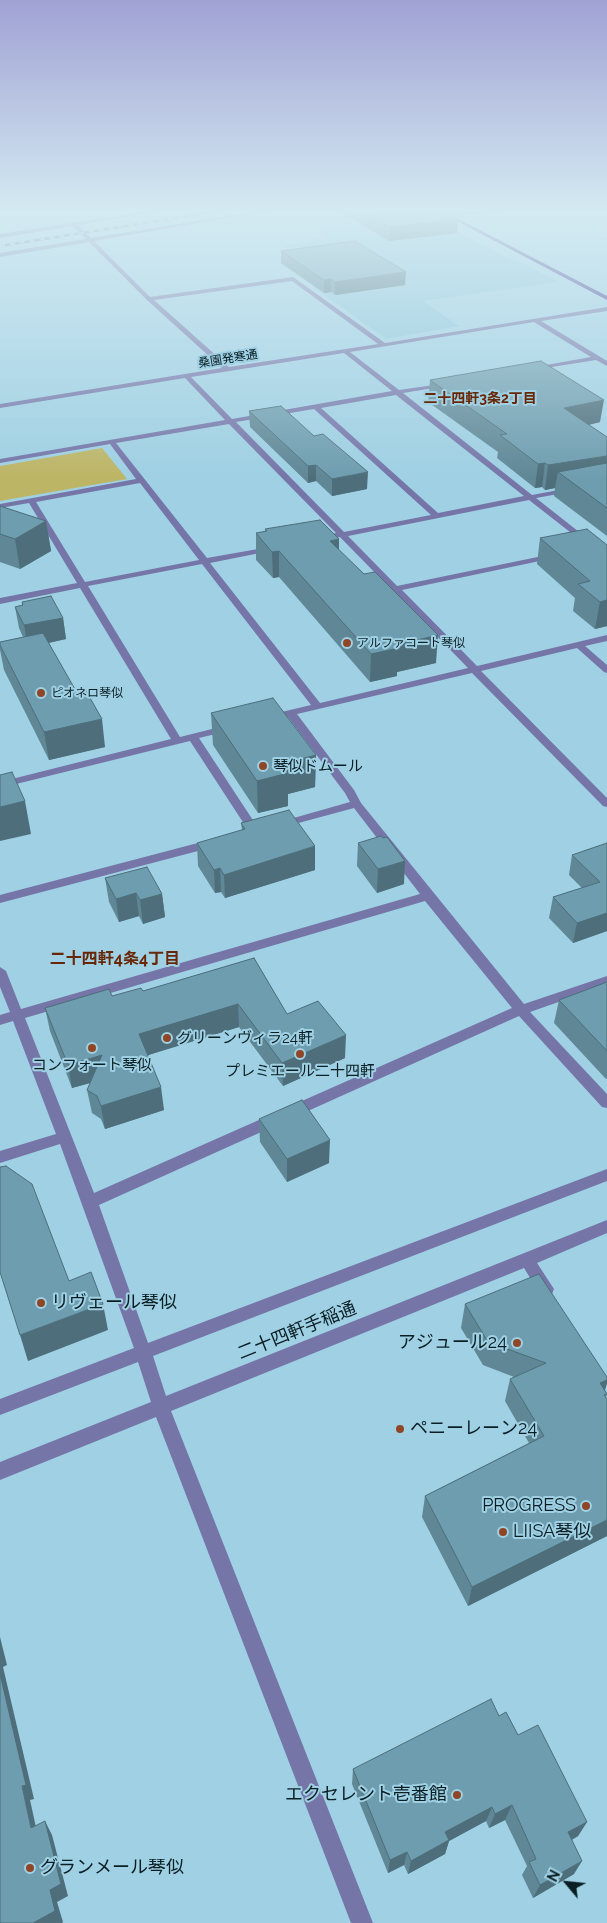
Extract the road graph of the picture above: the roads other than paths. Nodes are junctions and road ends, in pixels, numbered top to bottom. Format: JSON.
{"nodes":[{"id":1,"x":150,"y":300,"type":"edge"},
{"id":2,"x":322,"y":300,"type":"edge"},
{"id":3,"x":607,"y":309,"type":"edge"},
{"id":4,"x":536,"y":320,"type":"junction"},
{"id":5,"x":384,"y":345,"type":"junction"},
{"id":6,"x":346,"y":351,"type":"junction"},
{"id":7,"x":596,"y":358,"type":"junction"},
{"id":8,"x":607,"y":364,"type":"edge"},
{"id":9,"x":228,"y":370,"type":"junction"},
{"id":10,"x":530,"y":370,"type":"edge"},
{"id":11,"x":186,"y":376,"type":"junction"},
{"id":12,"x":455,"y":382,"type":"edge"},
{"id":13,"x":399,"y":392,"type":"junction"},
{"id":14,"x":0,"y":406,"type":"edge"},
{"id":15,"x":314,"y":406,"type":"junction"},
{"id":16,"x":230,"y":421,"type":"junction"},
{"id":17,"x":111,"y":441,"type":"junction"},
{"id":18,"x":0,"y":461,"type":"edge"},
{"id":19,"x":142,"y":480,"type":"junction"},
{"id":20,"x":578,"y":487,"type":"edge"},
{"id":21,"x":531,"y":497,"type":"junction"},
{"id":22,"x":31,"y":500,"type":"junction"},
{"id":23,"x":0,"y":506,"type":"edge"},
{"id":24,"x":437,"y":516,"type":"junction"},
{"id":25,"x":342,"y":534,"type":"junction"},
{"id":26,"x":314,"y":540,"type":"edge"},
{"id":27,"x":607,"y":544,"type":"edge"},
{"id":28,"x":277,"y":547,"type":"edge"},
{"id":29,"x":589,"y":548,"type":"junction"},
{"id":30,"x":565,"y":553,"type":"edge"},
{"id":31,"x":607,"y":558,"type":"edge"},
{"id":32,"x":205,"y":561,"type":"junction"},
{"id":33,"x":83,"y":585,"type":"junction"},
{"id":34,"x":395,"y":589,"type":"junction"},
{"id":35,"x":0,"y":601,"type":"edge"},
{"id":36,"x":607,"y":638,"type":"edge"},
{"id":37,"x":579,"y":645,"type":"junction"},
{"id":38,"x":475,"y":670,"type":"junction"},
{"id":39,"x":607,"y":670,"type":"edge"},
{"id":40,"x":318,"y":707,"type":"junction"},
{"id":41,"x":291,"y":714,"type":"junction"},
{"id":42,"x":255,"y":722,"type":"edge"},
{"id":43,"x":237,"y":726,"type":"edge"},
{"id":44,"x":192,"y":736,"type":"junction"},
{"id":45,"x":176,"y":739,"type":"junction"},
{"id":46,"x":0,"y":785,"type":"edge"},
{"id":47,"x":356,"y":804,"type":"junction"},
{"id":48,"x":607,"y":804,"type":"edge"},
{"id":49,"x":226,"y":839,"type":"edge"},
{"id":50,"x":428,"y":896,"type":"junction"},
{"id":51,"x":0,"y":899,"type":"edge"},
{"id":52,"x":0,"y":971,"type":"edge"},
{"id":53,"x":607,"y":980,"type":"edge"},
{"id":54,"x":521,"y":1010,"type":"junction"},
{"id":55,"x":17,"y":1015,"type":"junction"},
{"id":56,"x":0,"y":1020,"type":"edge"},
{"id":57,"x":607,"y":1103,"type":"edge"},
{"id":58,"x":64,"y":1137,"type":"junction"},
{"id":59,"x":0,"y":1157,"type":"edge"},
{"id":60,"x":607,"y":1175,"type":"edge"},
{"id":61,"x":90,"y":1202,"type":"junction"},
{"id":62,"x":607,"y":1226,"type":"edge"},
{"id":63,"x":527,"y":1260,"type":"junction"},
{"id":64,"x":554,"y":1301,"type":"edge"},
{"id":65,"x":144,"y":1353,"type":"junction"},
{"id":66,"x":0,"y":1407,"type":"edge"},
{"id":67,"x":161,"y":1407,"type":"junction"},
{"id":68,"x":0,"y":1470,"type":"edge"},
{"id":69,"x":362,"y":1923,"type":"edge"}],
"edges":[{"from":1,"to":9,"type":"street"},
{"from":2,"to":5,"type":"street"},
{"from":3,"to":4,"type":"street","name":"桑園発寒通"},
{"from":4,"to":5,"type":"street","name":"桑園発寒通"},
{"from":4,"to":7,"type":"street"},
{"from":5,"to":6,"type":"street","name":"桑園発寒通"},
{"from":6,"to":9,"type":"street","name":"桑園発寒通"},
{"from":6,"to":13,"type":"street"},
{"from":7,"to":8,"type":"street"},
{"from":7,"to":10,"type":"street"},
{"from":9,"to":11,"type":"street","name":"桑園発寒通"},
{"from":11,"to":14,"type":"street","name":"桑園発寒通"},
{"from":11,"to":16,"type":"street"},
{"from":12,"to":13,"type":"street"},
{"from":13,"to":15,"type":"street"},
{"from":13,"to":21,"type":"street"},
{"from":15,"to":16,"type":"street"},
{"from":15,"to":24,"type":"street"},
{"from":16,"to":17,"type":"street"},
{"from":16,"to":25,"type":"street"},
{"from":17,"to":18,"type":"street"},
{"from":17,"to":19,"type":"street"},
{"from":19,"to":22,"type":"street"},
{"from":19,"to":32,"type":"street"},
{"from":20,"to":21,"type":"street"},
{"from":21,"to":24,"type":"street"},
{"from":21,"to":29,"type":"street"},
{"from":22,"to":23,"type":"street"},
{"from":22,"to":33,"type":"street"},
{"from":24,"to":25,"type":"street"},
{"from":25,"to":26,"type":"street"},
{"from":25,"to":34,"type":"street"},
{"from":27,"to":29,"type":"street"},
{"from":28,"to":32,"type":"street"},
{"from":29,"to":31,"type":"street"},
{"from":30,"to":34,"type":"street"},
{"from":32,"to":33,"type":"street"},
{"from":32,"to":40,"type":"street"},
{"from":33,"to":35,"type":"street"},
{"from":33,"to":45,"type":"street"},
{"from":34,"to":38,"type":"street"},
{"from":36,"to":37,"type":"street"},
{"from":37,"to":38,"type":"street"},
{"from":37,"to":39,"type":"street"},
{"from":38,"to":40,"type":"street"},
{"from":38,"to":48,"type":"street"},
{"from":40,"to":41,"type":"street"},
{"from":41,"to":42,"type":"street"},
{"from":41,"to":47,"type":"street"},
{"from":43,"to":44,"type":"street"},
{"from":44,"to":45,"type":"street"},
{"from":44,"to":47,"type":"street"},
{"from":45,"to":46,"type":"street"},
{"from":47,"to":50,"type":"street"},
{"from":49,"to":51,"type":"street"},
{"from":50,"to":54,"type":"street"},
{"from":50,"to":55,"type":"street"},
{"from":52,"to":55,"type":"street"},
{"from":53,"to":54,"type":"street"},
{"from":54,"to":57,"type":"street"},
{"from":54,"to":61,"type":"street"},
{"from":55,"to":56,"type":"street"},
{"from":55,"to":58,"type":"street"},
{"from":58,"to":59,"type":"street"},
{"from":58,"to":61,"type":"street"},
{"from":60,"to":65,"type":"street"},
{"from":61,"to":65,"type":"street"},
{"from":62,"to":63,"type":"street","name":"二十四軒手稲通"},
{"from":63,"to":64,"type":"street"},
{"from":63,"to":67,"type":"street","name":"二十四軒手稲通"},
{"from":65,"to":66,"type":"street"},
{"from":65,"to":67,"type":"street"},
{"from":67,"to":68,"type":"street","name":"二十四軒手稲通"},
{"from":67,"to":69,"type":"street"}]}
